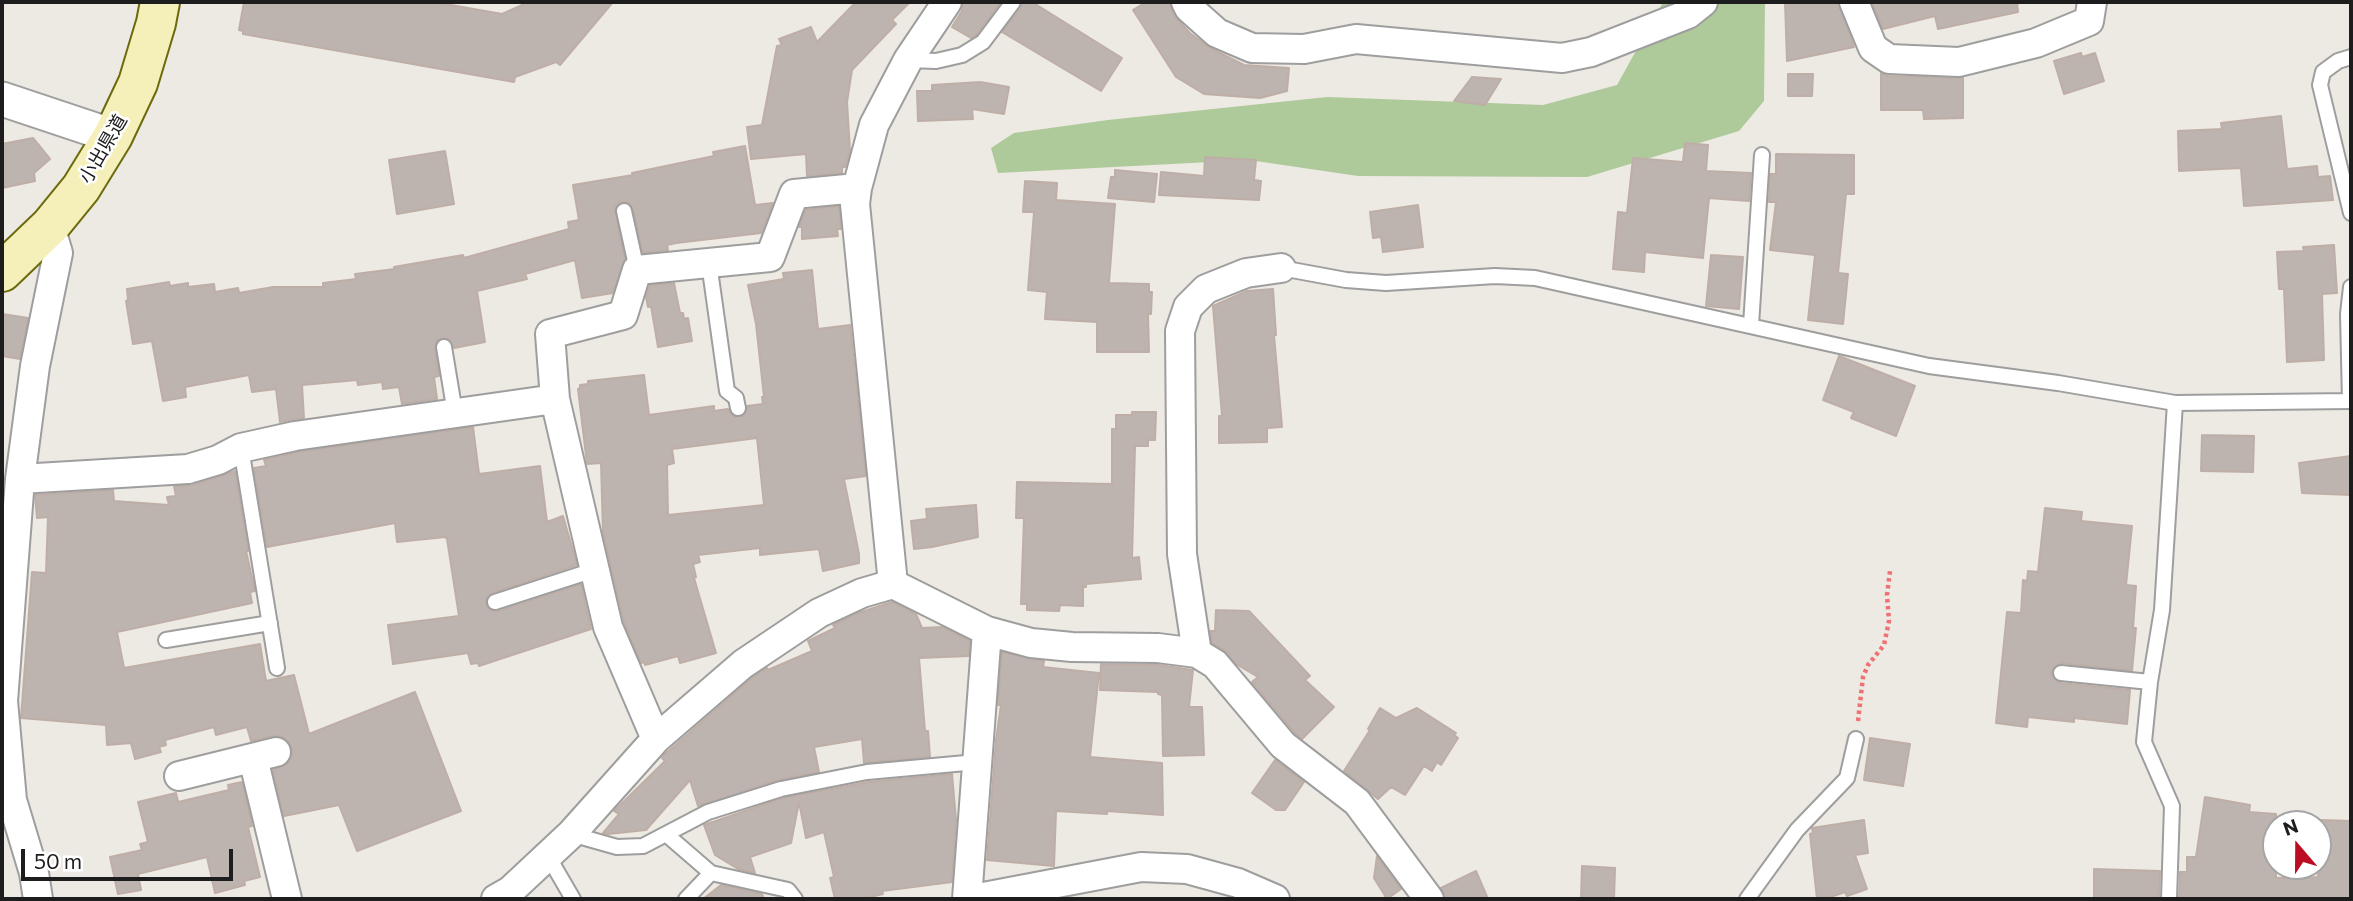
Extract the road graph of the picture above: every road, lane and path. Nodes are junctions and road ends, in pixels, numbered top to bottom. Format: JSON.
{"nodes":[{"id":1,"x":160,"y":2,"type":"edge"},
{"id":2,"x":947,"y":2,"type":"edge"},
{"id":3,"x":1013,"y":2,"type":"edge"},
{"id":4,"x":1186,"y":2,"type":"edge"},
{"id":5,"x":1703,"y":2,"type":"edge"},
{"id":6,"x":1853,"y":2,"type":"edge"},
{"id":7,"x":2092,"y":2,"type":"edge"},
{"id":8,"x":2351,"y":57,"type":"edge"},
{"id":9,"x":908,"y":60,"type":"junction"},
{"id":10,"x":2,"y":99,"type":"edge"},
{"id":11,"x":113,"y":136,"type":"junction"},
{"id":12,"x":1762,"y":155,"type":"dead end"},
{"id":13,"x":857,"y":188,"type":"junction"},
{"id":14,"x":624,"y":211,"type":"dead end"},
{"id":15,"x":2351,"y":214,"type":"edge"},
{"id":16,"x":50,"y":226,"type":"junction"},
{"id":17,"x":709,"y":263,"type":"junction"},
{"id":18,"x":1282,"y":268,"type":"joint"},
{"id":19,"x":637,"y":270,"type":"junction"},
{"id":20,"x":2,"y":272,"type":"edge"},
{"id":21,"x":2351,"y":287,"type":"edge"},
{"id":22,"x":1751,"y":325,"type":"junction"},
{"id":23,"x":444,"y":347,"type":"dead end"},
{"id":24,"x":555,"y":399,"type":"junction"},
{"id":25,"x":2351,"y":401,"type":"edge"},
{"id":26,"x":2175,"y":403,"type":"junction"},
{"id":27,"x":738,"y":408,"type":"dead end"},
{"id":28,"x":455,"y":412,"type":"junction"},
{"id":29,"x":242,"y":448,"type":"junction"},
{"id":30,"x":20,"y":479,"type":"junction"},
{"id":31,"x":594,"y":570,"type":"junction"},
{"id":32,"x":1890,"y":571,"type":"dead end"},
{"id":33,"x":893,"y":584,"type":"junction"},
{"id":34,"x":495,"y":602,"type":"dead end"},
{"id":35,"x":6,"y":603,"type":"edge"},
{"id":36,"x":270,"y":622,"type":"junction"},
{"id":37,"x":987,"y":631,"type":"junction"},
{"id":38,"x":166,"y":640,"type":"dead end"},
{"id":39,"x":1197,"y":653,"type":"junction"},
{"id":40,"x":277,"y":668,"type":"dead end"},
{"id":41,"x":2061,"y":673,"type":"dead end"},
{"id":42,"x":2150,"y":682,"type":"junction"},
{"id":43,"x":1856,"y":739,"type":"joint"},
{"id":44,"x":656,"y":740,"type":"junction"},
{"id":45,"x":976,"y":762,"type":"junction"},
{"id":46,"x":179,"y":776,"type":"dead end"},
{"id":47,"x":7,"y":800,"type":"edge"},
{"id":48,"x":570,"y":834,"type":"junction"},
{"id":49,"x":667,"y":835,"type":"junction"},
{"id":50,"x":548,"y":856,"type":"junction"},
{"id":51,"x":711,"y":873,"type":"junction"},
{"id":52,"x":1416,"y":896,"type":"edge"},
{"id":53,"x":38,"y":899,"type":"edge"},
{"id":54,"x":287,"y":899,"type":"edge"},
{"id":55,"x":496,"y":899,"type":"edge"},
{"id":56,"x":573,"y":899,"type":"edge"},
{"id":57,"x":686,"y":899,"type":"edge"},
{"id":58,"x":795,"y":899,"type":"edge"},
{"id":59,"x":967,"y":899,"type":"edge"},
{"id":60,"x":973,"y":899,"type":"edge"},
{"id":61,"x":1275,"y":899,"type":"edge"},
{"id":62,"x":1747,"y":899,"type":"edge"},
{"id":63,"x":2169,"y":899,"type":"edge"}],
"edges":[{"from":1,"to":11,"type":"main road","name":"小出県道"},
{"from":2,"to":9,"type":"street"},
{"from":3,"to":9,"type":"lane"},
{"from":4,"to":5,"type":"street"},
{"from":6,"to":7,"type":"street"},
{"from":8,"to":15,"type":"lane"},
{"from":9,"to":13,"type":"street"},
{"from":10,"to":11,"type":"street"},
{"from":11,"to":16,"type":"main road","name":"小出県道"},
{"from":12,"to":22,"type":"lane"},
{"from":13,"to":17,"type":"street"},
{"from":13,"to":33,"type":"street"},
{"from":14,"to":19,"type":"lane"},
{"from":16,"to":20,"type":"main road","name":"小出県道"},
{"from":16,"to":30,"type":"street"},
{"from":17,"to":19,"type":"street"},
{"from":17,"to":27,"type":"lane"},
{"from":18,"to":22,"type":"lane"},
{"from":18,"to":39,"type":"street"},
{"from":19,"to":24,"type":"street"},
{"from":21,"to":25,"type":"lane"},
{"from":22,"to":26,"type":"lane"},
{"from":23,"to":28,"type":"lane"},
{"from":24,"to":28,"type":"street"},
{"from":24,"to":31,"type":"street"},
{"from":25,"to":26,"type":"lane"},
{"from":26,"to":42,"type":"lane"},
{"from":28,"to":29,"type":"street"},
{"from":29,"to":30,"type":"street"},
{"from":29,"to":36,"type":"lane"},
{"from":30,"to":35,"type":"street"},
{"from":31,"to":34,"type":"lane"},
{"from":31,"to":44,"type":"street"},
{"from":32,"to":43,"type":"path"},
{"from":33,"to":37,"type":"street"},
{"from":33,"to":44,"type":"street"},
{"from":35,"to":47,"type":"street"},
{"from":36,"to":38,"type":"lane"},
{"from":36,"to":40,"type":"lane"},
{"from":37,"to":39,"type":"street"},
{"from":37,"to":45,"type":"street"},
{"from":39,"to":52,"type":"street"},
{"from":41,"to":42,"type":"lane"},
{"from":42,"to":63,"type":"lane"},
{"from":43,"to":62,"type":"lane"},
{"from":44,"to":48,"type":"street"},
{"from":45,"to":49,"type":"lane"},
{"from":45,"to":59,"type":"street"},
{"from":46,"to":54,"type":"street"},
{"from":47,"to":53,"type":"street"},
{"from":48,"to":49,"type":"lane"},
{"from":48,"to":50,"type":"street"},
{"from":49,"to":51,"type":"lane"},
{"from":50,"to":55,"type":"street"},
{"from":50,"to":56,"type":"lane"},
{"from":51,"to":57,"type":"lane"},
{"from":51,"to":58,"type":"lane"},
{"from":60,"to":61,"type":"street"}]}
